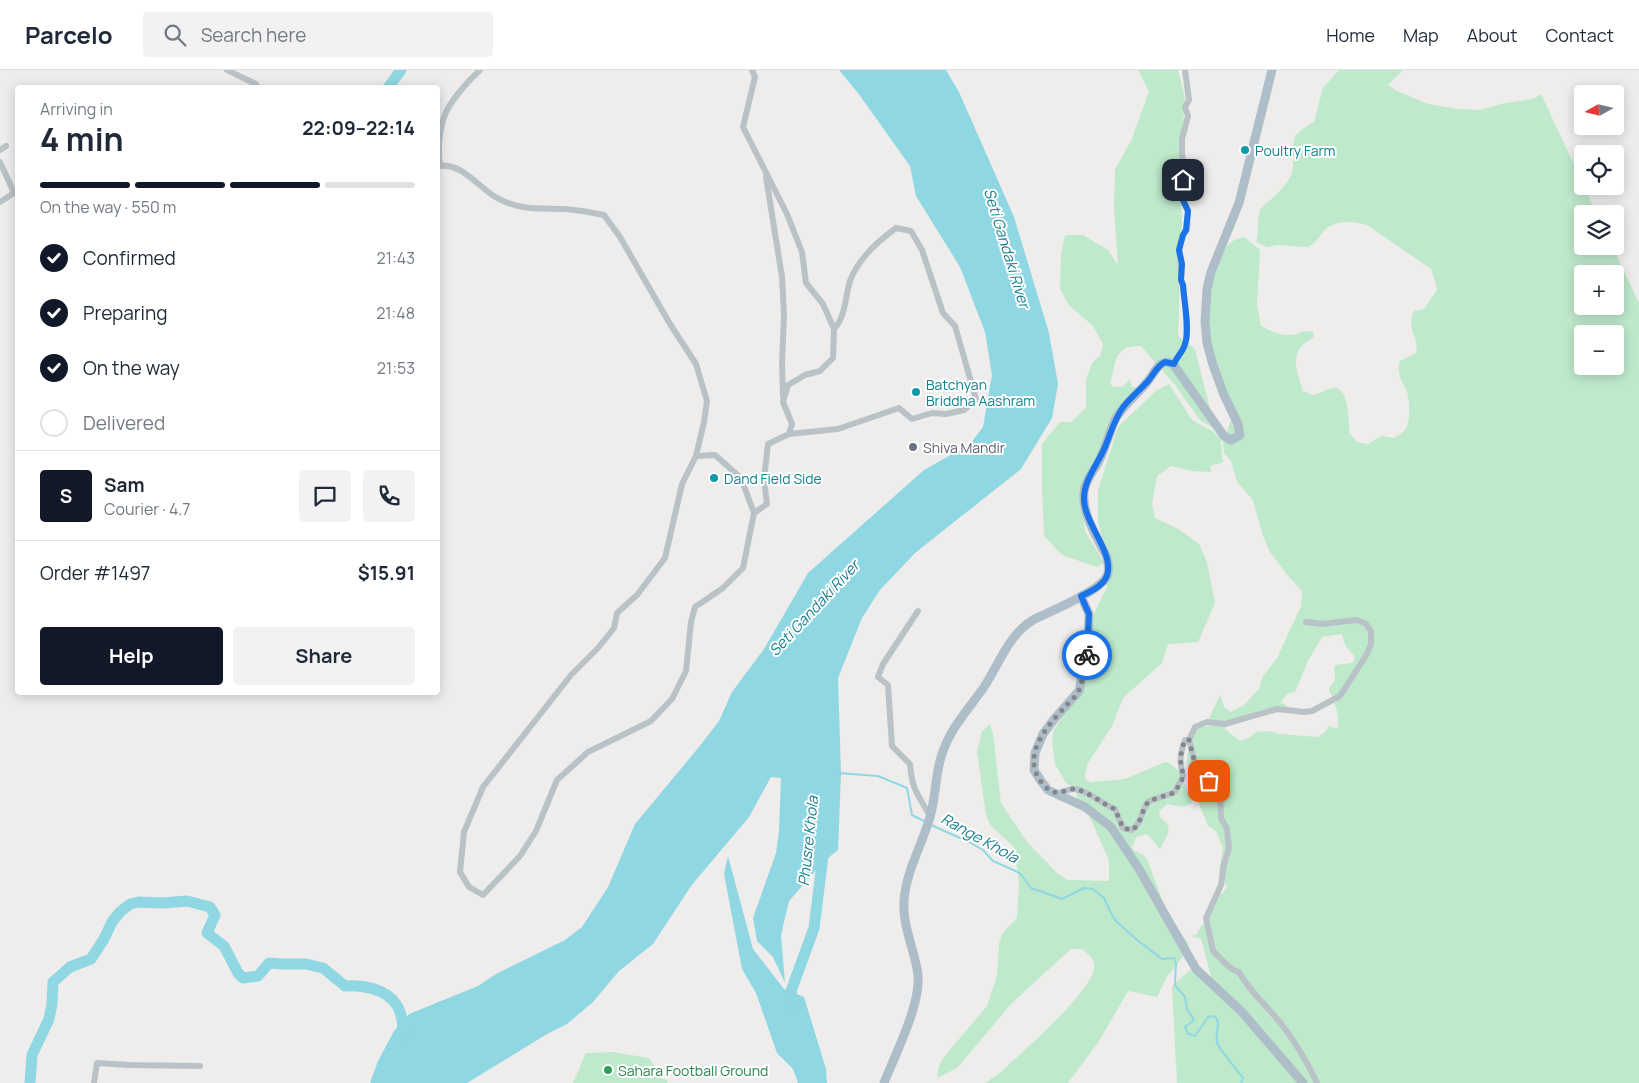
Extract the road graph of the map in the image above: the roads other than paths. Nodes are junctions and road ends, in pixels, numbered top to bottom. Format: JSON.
{"nodes":[{"id":1,"x":227,"y":70,"type":"edge"},
{"id":2,"x":480,"y":70,"type":"edge"},
{"id":3,"x":752,"y":70,"type":"edge"},
{"id":4,"x":1184,"y":70,"type":"edge"},
{"id":5,"x":1272,"y":70,"type":"edge"},
{"id":6,"x":256,"y":85,"type":"edge"},
{"id":7,"x":440,"y":140,"type":"edge"},
{"id":8,"x":0,"y":162,"type":"edge"},
{"id":9,"x":440,"y":166,"type":"edge"},
{"id":10,"x":765,"y":172,"type":"junction"},
{"id":11,"x":0,"y":202,"type":"edge"},
{"id":12,"x":834,"y":329,"type":"junction"},
{"id":13,"x":1174,"y":364,"type":"junction"},
{"id":14,"x":784,"y":402,"type":"junction"},
{"id":15,"x":789,"y":434,"type":"junction"},
{"id":16,"x":696,"y":456,"type":"junction"},
{"id":17,"x":754,"y":513,"type":"junction"},
{"id":18,"x":1081,"y":596,"type":"junction"},
{"id":19,"x":918,"y":611,"type":"dead end"},
{"id":20,"x":1306,"y":622,"type":"dead end"},
{"id":21,"x":1189,"y":740,"type":"junction"},
{"id":22,"x":1058,"y":794,"type":"junction"},
{"id":23,"x":930,"y":816,"type":"junction"},
{"id":24,"x":200,"y":1066,"type":"dead end"},
{"id":25,"x":94,"y":1083,"type":"edge"},
{"id":26,"x":884,"y":1083,"type":"edge"},
{"id":27,"x":1303,"y":1083,"type":"edge"},
{"id":28,"x":1317,"y":1083,"type":"edge"}],
"edges":[{"from":1,"to":6,"type":"street"},
{"from":2,"to":7,"type":"street"},
{"from":3,"to":10,"type":"street"},
{"from":4,"to":13,"type":"street"},
{"from":5,"to":13,"type":"main road"},
{"from":8,"to":11,"type":"street"},
{"from":9,"to":16,"type":"street"},
{"from":10,"to":12,"type":"street"},
{"from":10,"to":14,"type":"street"},
{"from":12,"to":14,"type":"street"},
{"from":12,"to":15,"type":"street"},
{"from":13,"to":18,"type":"main road"},
{"from":14,"to":15,"type":"street"},
{"from":15,"to":17,"type":"street"},
{"from":16,"to":17,"type":"street"},
{"from":16,"to":17,"type":"street"},
{"from":18,"to":22,"type":"main road"},
{"from":18,"to":23,"type":"main road"},
{"from":19,"to":23,"type":"street"},
{"from":20,"to":21,"type":"street"},
{"from":21,"to":22,"type":"street"},
{"from":21,"to":28,"type":"street"},
{"from":22,"to":27,"type":"main road"},
{"from":23,"to":26,"type":"main road"},
{"from":24,"to":25,"type":"street"}]}
